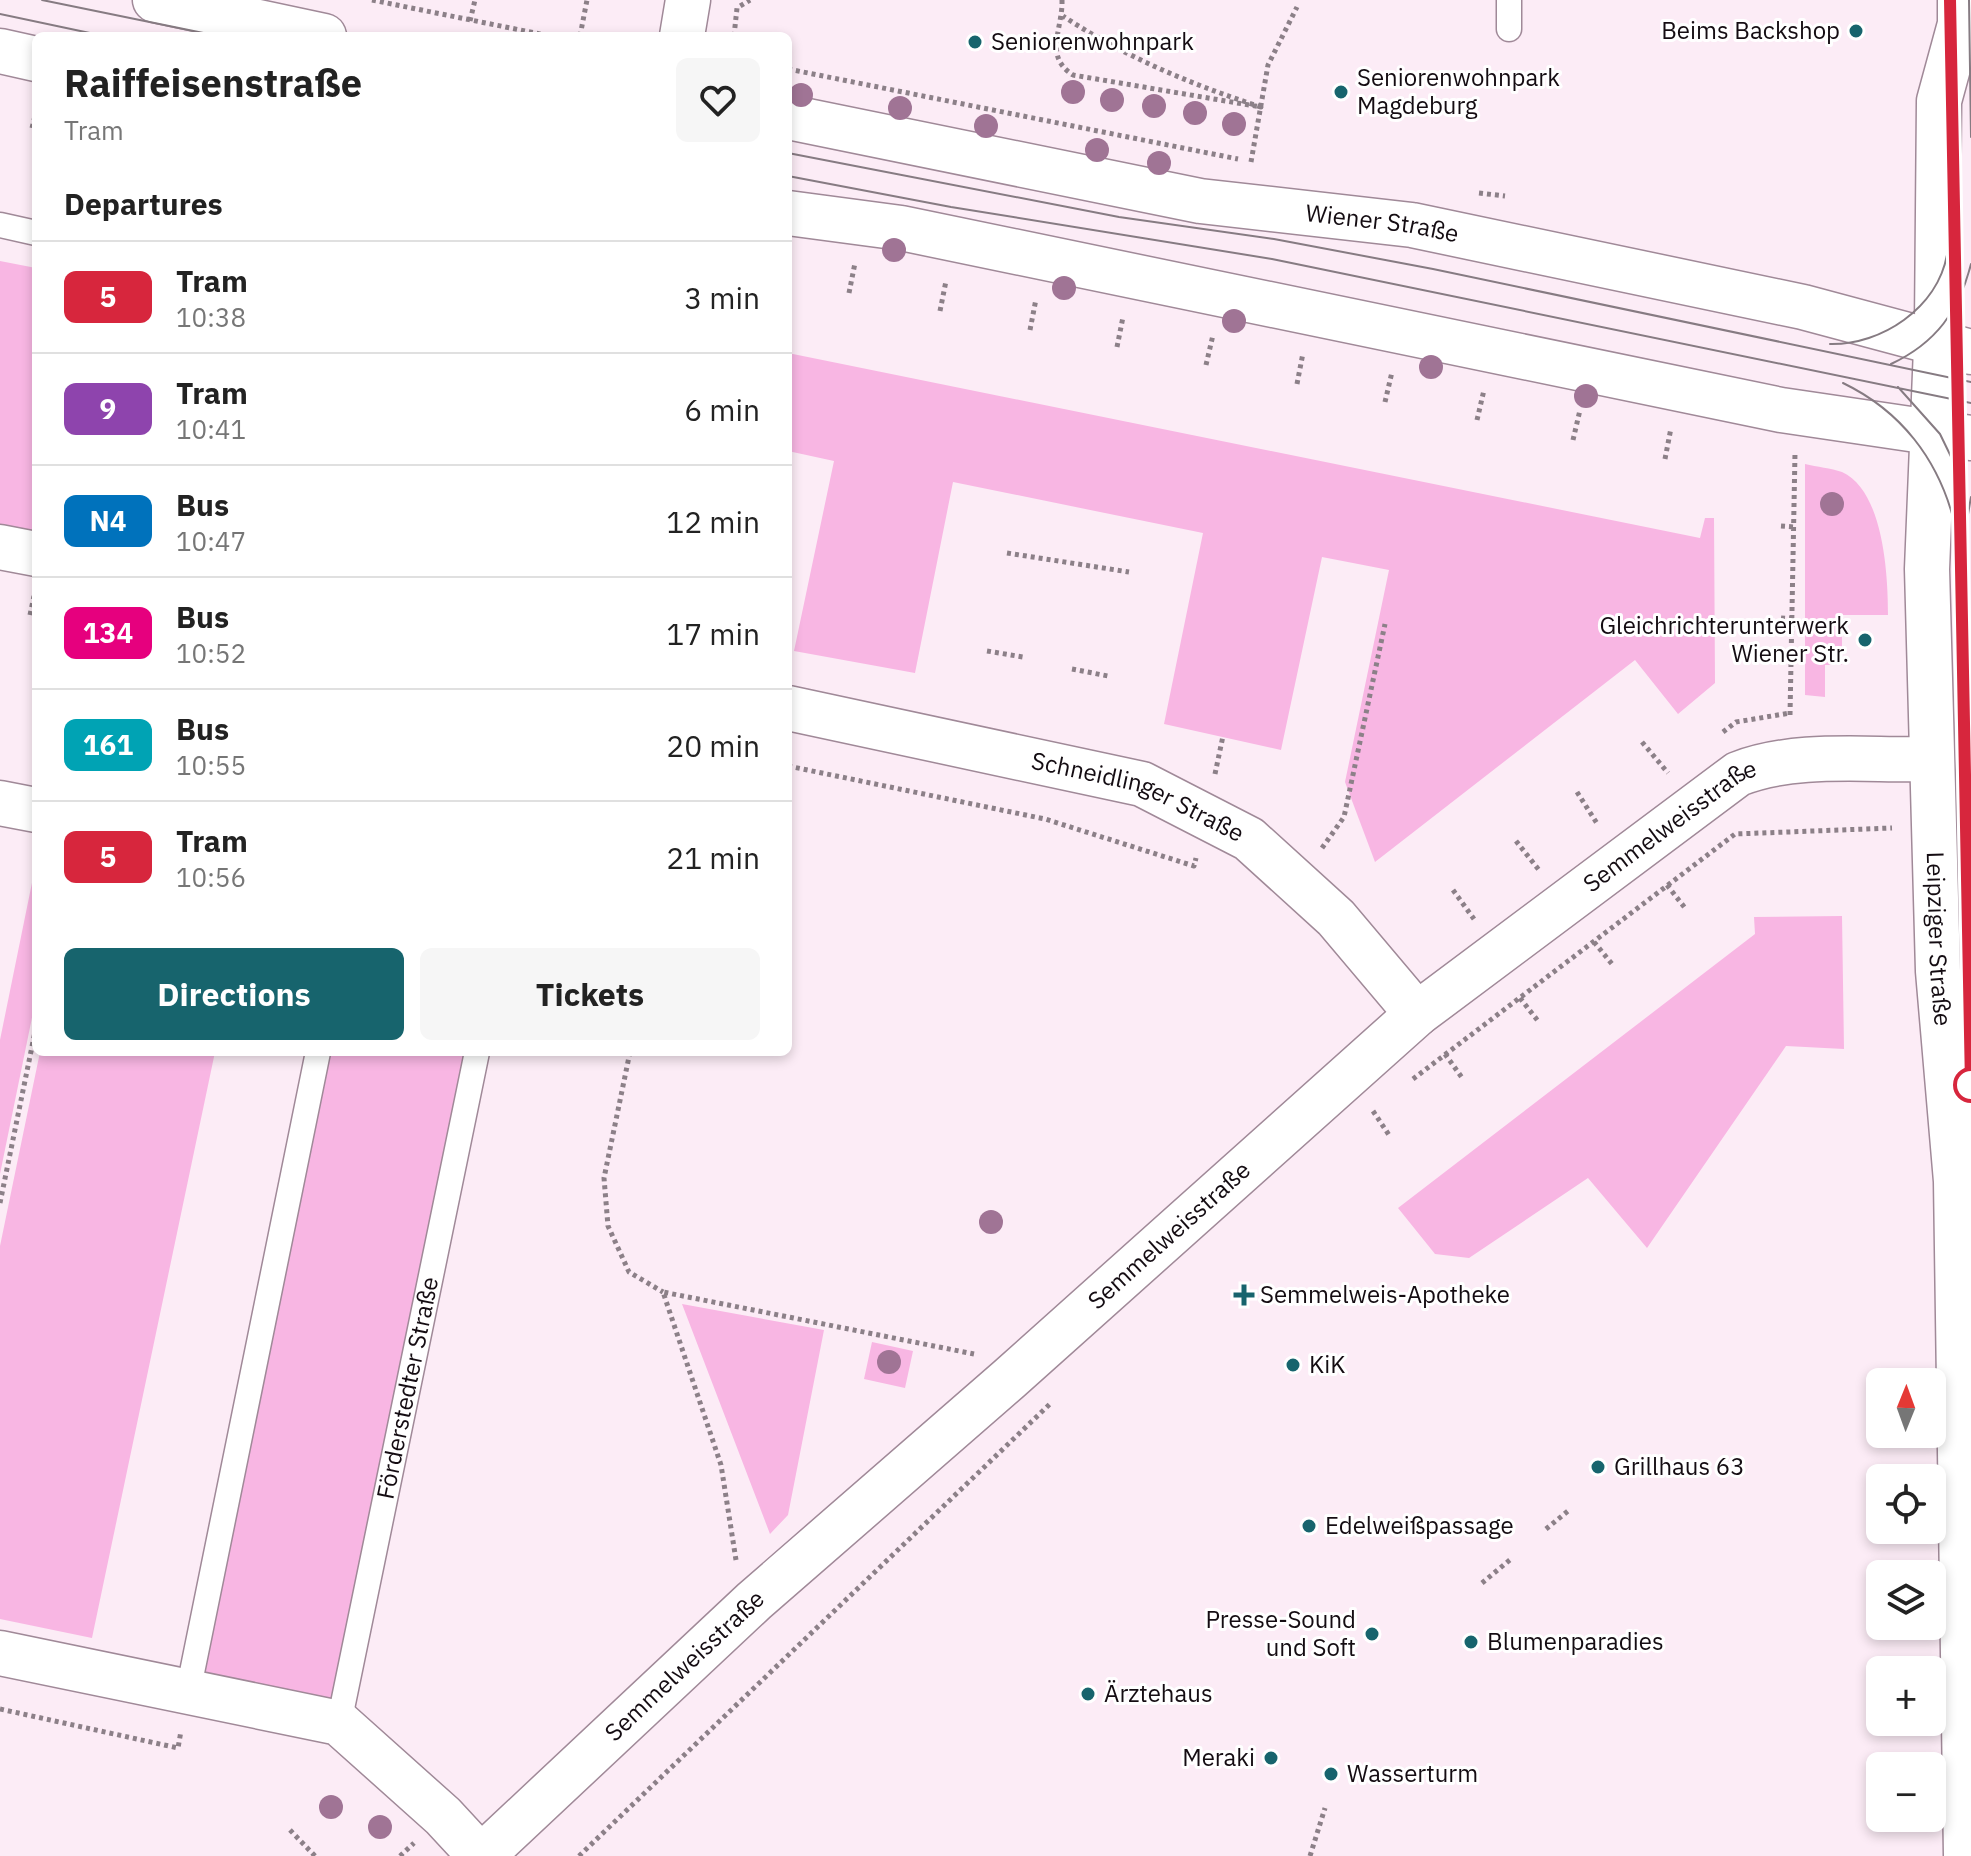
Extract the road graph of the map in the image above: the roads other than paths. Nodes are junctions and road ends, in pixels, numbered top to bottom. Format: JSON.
{"nodes":[{"id":1,"x":155,"y":0,"type":"edge"},
{"id":2,"x":688,"y":0,"type":"edge"},
{"id":3,"x":1509,"y":0,"type":"edge"},
{"id":4,"x":197,"y":5,"type":"edge"},
{"id":5,"x":1964,"y":24,"type":"edge"},
{"id":6,"x":1509,"y":29,"type":"dead end"},
{"id":7,"x":308,"y":32,"type":"edge"},
{"id":8,"x":683,"y":32,"type":"edge"},
{"id":9,"x":0,"y":51,"type":"edge"},
{"id":10,"x":32,"y":58,"type":"edge"},
{"id":11,"x":792,"y":118,"type":"edge"},
{"id":12,"x":792,"y":214,"type":"edge"},
{"id":13,"x":0,"y":225,"type":"edge"},
{"id":14,"x":32,"y":232,"type":"edge"},
{"id":15,"x":1954,"y":347,"type":"edge"},
{"id":16,"x":1952,"y":436,"type":"edge"},
{"id":17,"x":0,"y":547,"type":"edge"},
{"id":18,"x":32,"y":553,"type":"edge"},
{"id":19,"x":792,"y":709,"type":"edge"},
{"id":20,"x":1931,"y":759,"type":"junction"},
{"id":21,"x":0,"y":803,"type":"edge"},
{"id":22,"x":32,"y":809,"type":"edge"},
{"id":23,"x":1417,"y":1014,"type":"junction"},
{"id":24,"x":317,"y":1056,"type":"edge"},
{"id":25,"x":476,"y":1056,"type":"edge"},
{"id":26,"x":0,"y":1653,"type":"edge"},
{"id":27,"x":188,"y":1692,"type":"junction"},
{"id":28,"x":339,"y":1723,"type":"junction"},
{"id":29,"x":481,"y":1856,"type":"edge"},
{"id":30,"x":1966,"y":1856,"type":"edge"}],
"edges":[{"from":1,"to":4,"type":"main road"},
{"from":2,"to":8,"type":"main road"},
{"from":3,"to":6,"type":"lane"},
{"from":4,"to":7,"type":"main road"},
{"from":5,"to":15,"type":"main road","name":"Leipziger Straße"},
{"from":9,"to":10,"type":"main road"},
{"from":11,"to":15,"type":"main road","name":"Wiener Straße"},
{"from":12,"to":16,"type":"main road"},
{"from":13,"to":14,"type":"lane"},
{"from":15,"to":16,"type":"main road","name":"Leipziger Straße"},
{"from":16,"to":20,"type":"main road","name":"Leipziger Straße"},
{"from":17,"to":18,"type":"main road"},
{"from":19,"to":23,"type":"main road","name":"Schneidlinger Straße"},
{"from":20,"to":23,"type":"main road","name":"Semmelweisstraße"},
{"from":20,"to":30,"type":"main road","name":"Leipziger Straße"},
{"from":21,"to":22,"type":"main road"},
{"from":23,"to":29,"type":"main road","name":"Semmelweisstraße"},
{"from":24,"to":27,"type":"lane"},
{"from":25,"to":28,"type":"lane","name":"Förderstedter Straße"},
{"from":26,"to":27,"type":"main road"},
{"from":27,"to":28,"type":"main road"},
{"from":28,"to":29,"type":"main road"}]}
